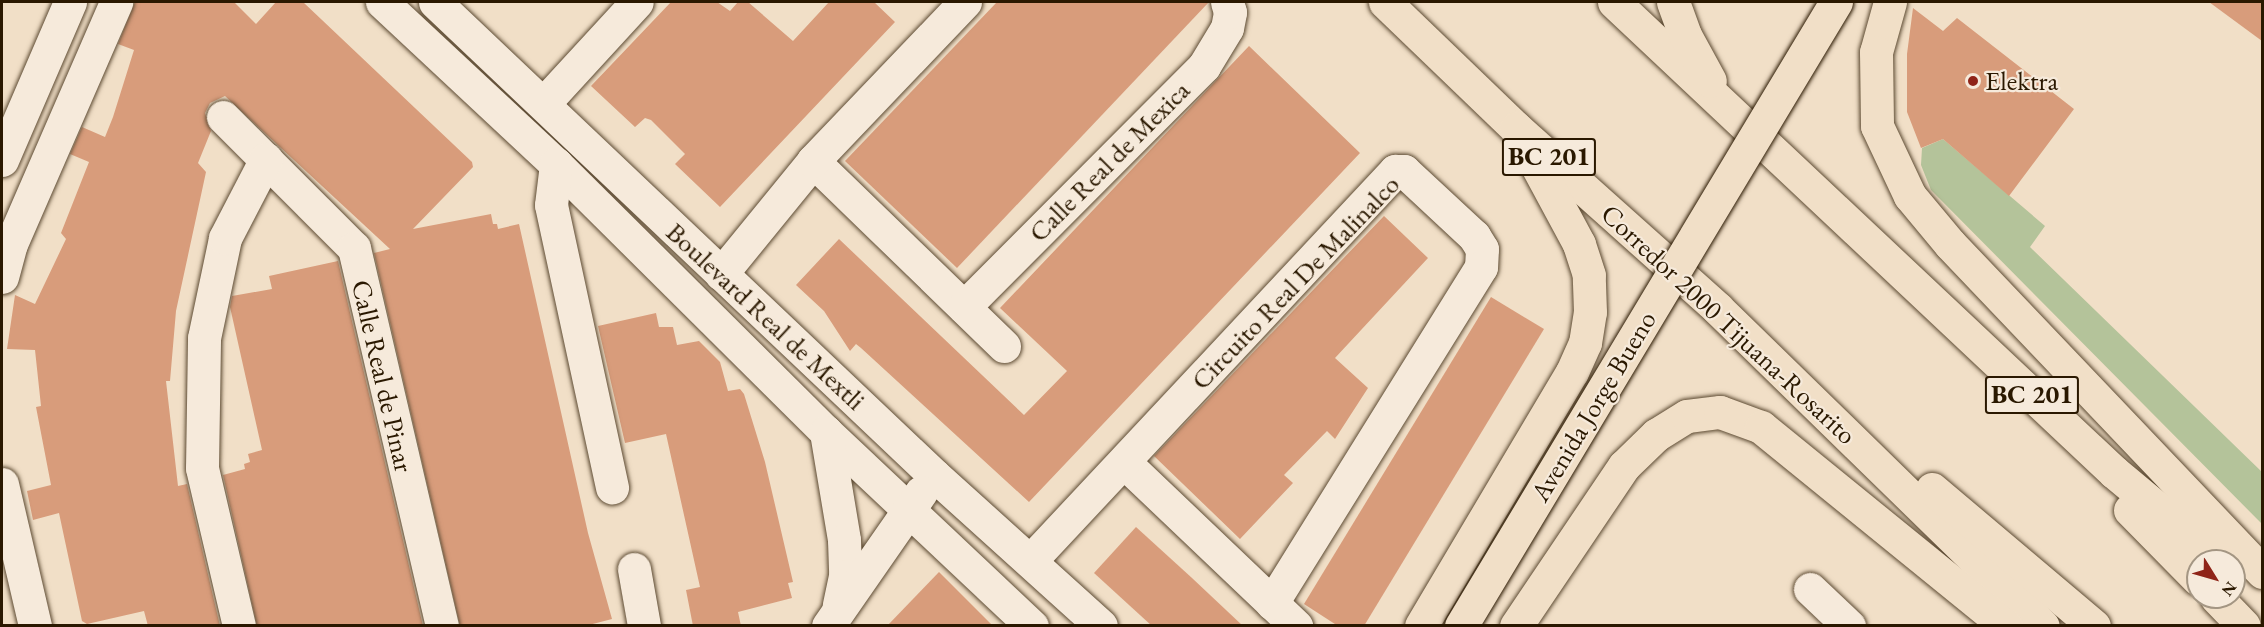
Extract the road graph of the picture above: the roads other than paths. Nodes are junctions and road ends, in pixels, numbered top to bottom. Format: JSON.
{"nodes":[{"id":1,"x":70,"y":2,"type":"edge"},
{"id":2,"x":116,"y":2,"type":"edge"},
{"id":3,"x":383,"y":2,"type":"edge"},
{"id":4,"x":435,"y":2,"type":"edge"},
{"id":5,"x":637,"y":2,"type":"edge"},
{"id":6,"x":965,"y":2,"type":"edge"},
{"id":7,"x":1227,"y":2,"type":"edge"},
{"id":8,"x":1385,"y":2,"type":"edge"},
{"id":9,"x":1614,"y":2,"type":"edge"},
{"id":10,"x":1673,"y":2,"type":"edge"},
{"id":11,"x":1836,"y":2,"type":"edge"},
{"id":12,"x":1890,"y":2,"type":"edge"},
{"id":13,"x":544,"y":104,"type":"junction"},
{"id":14,"x":1723,"y":106,"type":"junction"},
{"id":15,"x":223,"y":117,"type":"dead end"},
{"id":16,"x":1516,"y":128,"type":"junction"},
{"id":17,"x":2,"y":159,"type":"edge"},
{"id":18,"x":266,"y":159,"type":"junction"},
{"id":19,"x":813,"y":161,"type":"junction"},
{"id":20,"x":556,"y":164,"type":"junction"},
{"id":21,"x":1848,"y":224,"type":"junction"},
{"id":22,"x":721,"y":274,"type":"junction"},
{"id":23,"x":2,"y":277,"type":"edge"},
{"id":24,"x":964,"y":307,"type":"junction"},
{"id":25,"x":1717,"y":308,"type":"junction"},
{"id":26,"x":1004,"y":346,"type":"dead end"},
{"id":27,"x":826,"y":432,"type":"junction"},
{"id":28,"x":1124,"y":462,"type":"junction"},
{"id":29,"x":934,"y":475,"type":"junction"},
{"id":30,"x":2,"y":484,"type":"edge"},
{"id":31,"x":612,"y":487,"type":"dead end"},
{"id":32,"x":909,"y":508,"type":"junction"},
{"id":33,"x":2207,"y":549,"type":"edge"},
{"id":34,"x":1031,"y":560,"type":"junction"},
{"id":35,"x":2186,"y":567,"type":"edge"},
{"id":36,"x":634,"y":569,"type":"dead end"},
{"id":37,"x":2262,"y":572,"type":"edge"},
{"id":38,"x":2246,"y":582,"type":"edge"},
{"id":39,"x":1810,"y":589,"type":"dead end"},
{"id":40,"x":2262,"y":596,"type":"edge"},
{"id":41,"x":1272,"y":603,"type":"junction"},
{"id":42,"x":2228,"y":609,"type":"edge"},
{"id":43,"x":833,"y":618,"type":"edge"},
{"id":44,"x":35,"y":626,"type":"edge"},
{"id":45,"x":239,"y":626,"type":"edge"},
{"id":46,"x":442,"y":626,"type":"edge"},
{"id":47,"x":645,"y":626,"type":"edge"},
{"id":48,"x":1032,"y":626,"type":"edge"},
{"id":49,"x":1101,"y":626,"type":"edge"},
{"id":50,"x":1296,"y":626,"type":"edge"},
{"id":51,"x":1421,"y":626,"type":"edge"},
{"id":52,"x":1461,"y":626,"type":"edge"},
{"id":53,"x":1516,"y":626,"type":"edge"},
{"id":54,"x":1849,"y":626,"type":"edge"},
{"id":55,"x":2006,"y":626,"type":"edge"},
{"id":56,"x":2043,"y":626,"type":"edge"},
{"id":57,"x":2094,"y":626,"type":"edge"},
{"id":58,"x":2244,"y":626,"type":"edge"}],
"edges":[{"from":1,"to":17,"type":"street"},
{"from":2,"to":23,"type":"street"},
{"from":3,"to":20,"type":"street","name":"Boulevard Real de Mextli"},
{"from":4,"to":13,"type":"street","name":"Boulevard Real de Mextli"},
{"from":5,"to":13,"type":"street"},
{"from":6,"to":19,"type":"street"},
{"from":7,"to":24,"type":"street","name":"Calle Real de Mexica"},
{"from":8,"to":16,"type":"main road","name":"Corredor 2000 Tijuana-Rosarito","number":"BC 201"},
{"from":9,"to":14,"type":"main road","number":"BC 201"},
{"from":10,"to":14,"type":"main road"},
{"from":11,"to":52,"type":"main road","name":"Avenida Jorge Bueno","bridge":true},
{"from":12,"to":37,"type":"main road"},
{"from":13,"to":22,"type":"street","name":"Boulevard Real de Mextli"},
{"from":14,"to":21,"type":"main road","number":"BC 201"},
{"from":15,"to":18,"type":"street","name":"Calle Real de Pinar"},
{"from":16,"to":25,"type":"main road","name":"Corredor 2000 Tijuana-Rosarito","number":"BC 201"},
{"from":16,"to":51,"type":"main road"},
{"from":18,"to":45,"type":"street"},
{"from":18,"to":46,"type":"street","name":"Calle Real de Pinar"},
{"from":19,"to":22,"type":"street"},
{"from":19,"to":24,"type":"street"},
{"from":20,"to":27,"type":"street","name":"Boulevard Real de Mextli"},
{"from":20,"to":31,"type":"street"},
{"from":21,"to":33,"type":"main road","number":"BC 201"},
{"from":21,"to":35,"type":"main road"},
{"from":22,"to":29,"type":"street","name":"Boulevard Real de Mextli"},
{"from":24,"to":26,"type":"street"},
{"from":25,"to":56,"type":"main road","name":"Corredor 2000 Tijuana-Rosarito","number":"BC 201"},
{"from":25,"to":57,"type":"main road"},
{"from":27,"to":32,"type":"street","name":"Boulevard Real de Mextli"},
{"from":27,"to":43,"type":"street"},
{"from":28,"to":34,"type":"street","name":"Circuito Real De Malinalco"},
{"from":28,"to":41,"type":"street"},
{"from":28,"to":41,"type":"street","name":"Circuito Real De Malinalco"},
{"from":29,"to":32,"type":"street"},
{"from":29,"to":34,"type":"street","name":"Boulevard Real de Mextli"},
{"from":30,"to":44,"type":"street"},
{"from":32,"to":43,"type":"street"},
{"from":32,"to":48,"type":"street","name":"Boulevard Real de Mextli"},
{"from":34,"to":49,"type":"street","name":"Boulevard Real de Mextli"},
{"from":36,"to":47,"type":"street"},
{"from":38,"to":40,"type":"main road"},
{"from":39,"to":54,"type":"street"},
{"from":41,"to":50,"type":"street"},
{"from":42,"to":58,"type":"main road"},
{"from":53,"to":55,"type":"main road"}]}
